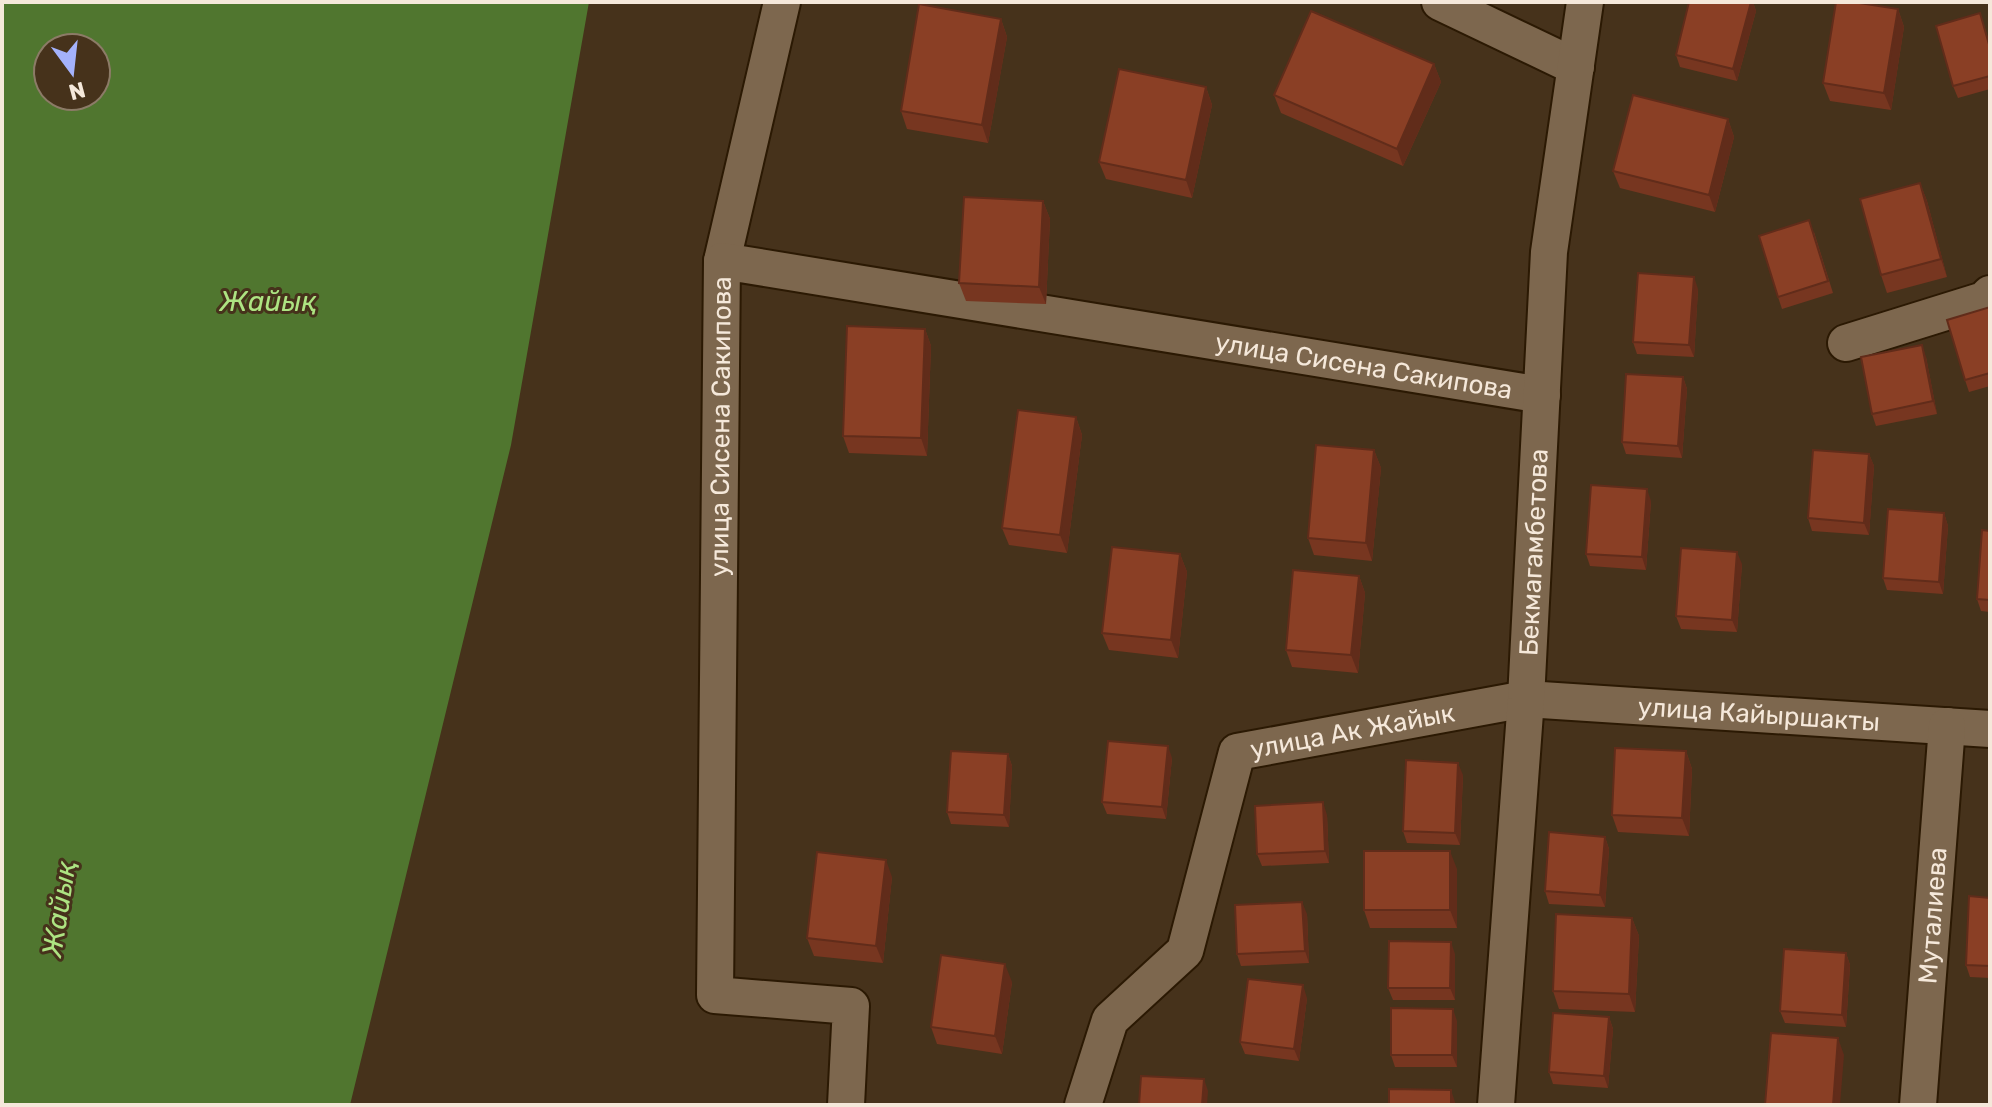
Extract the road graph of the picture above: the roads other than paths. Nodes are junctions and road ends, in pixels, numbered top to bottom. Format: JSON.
{"nodes":[{"id":1,"x":782,"y":2,"type":"edge"},
{"id":2,"x":1440,"y":2,"type":"edge"},
{"id":3,"x":1585,"y":2,"type":"edge"},
{"id":4,"x":1576,"y":67,"type":"junction"},
{"id":5,"x":722,"y":261,"type":"junction"},
{"id":6,"x":1990,"y":294,"type":"edge"},
{"id":7,"x":1846,"y":343,"type":"dead end"},
{"id":8,"x":1542,"y":395,"type":"junction"},
{"id":9,"x":1526,"y":699,"type":"junction"},
{"id":10,"x":1947,"y":726,"type":"junction"},
{"id":11,"x":1990,"y":729,"type":"edge"},
{"id":12,"x":846,"y":1105,"type":"edge"},
{"id":13,"x":1083,"y":1105,"type":"edge"},
{"id":14,"x":1496,"y":1105,"type":"edge"},
{"id":15,"x":1918,"y":1105,"type":"edge"}],
"edges":[{"from":1,"to":5,"type":"street"},
{"from":2,"to":4,"type":"street"},
{"from":3,"to":4,"type":"street","name":"Бекмагамбетова"},
{"from":4,"to":8,"type":"street","name":"Бекмагамбетова"},
{"from":5,"to":8,"type":"street","name":"улица Сисена Сакипова"},
{"from":5,"to":12,"type":"street","name":"улица Сисена Сакипова"},
{"from":6,"to":7,"type":"street"},
{"from":8,"to":9,"type":"street","name":"Бекмагамбетова"},
{"from":9,"to":10,"type":"street","name":"улица Кайыршакты"},
{"from":9,"to":13,"type":"street","name":"улица Ак Жайык"},
{"from":9,"to":14,"type":"street","name":"Бекмагамбетова"},
{"from":10,"to":11,"type":"street","name":"улица Кайыршакты"},
{"from":10,"to":15,"type":"street","name":"Муталиева"}]}
